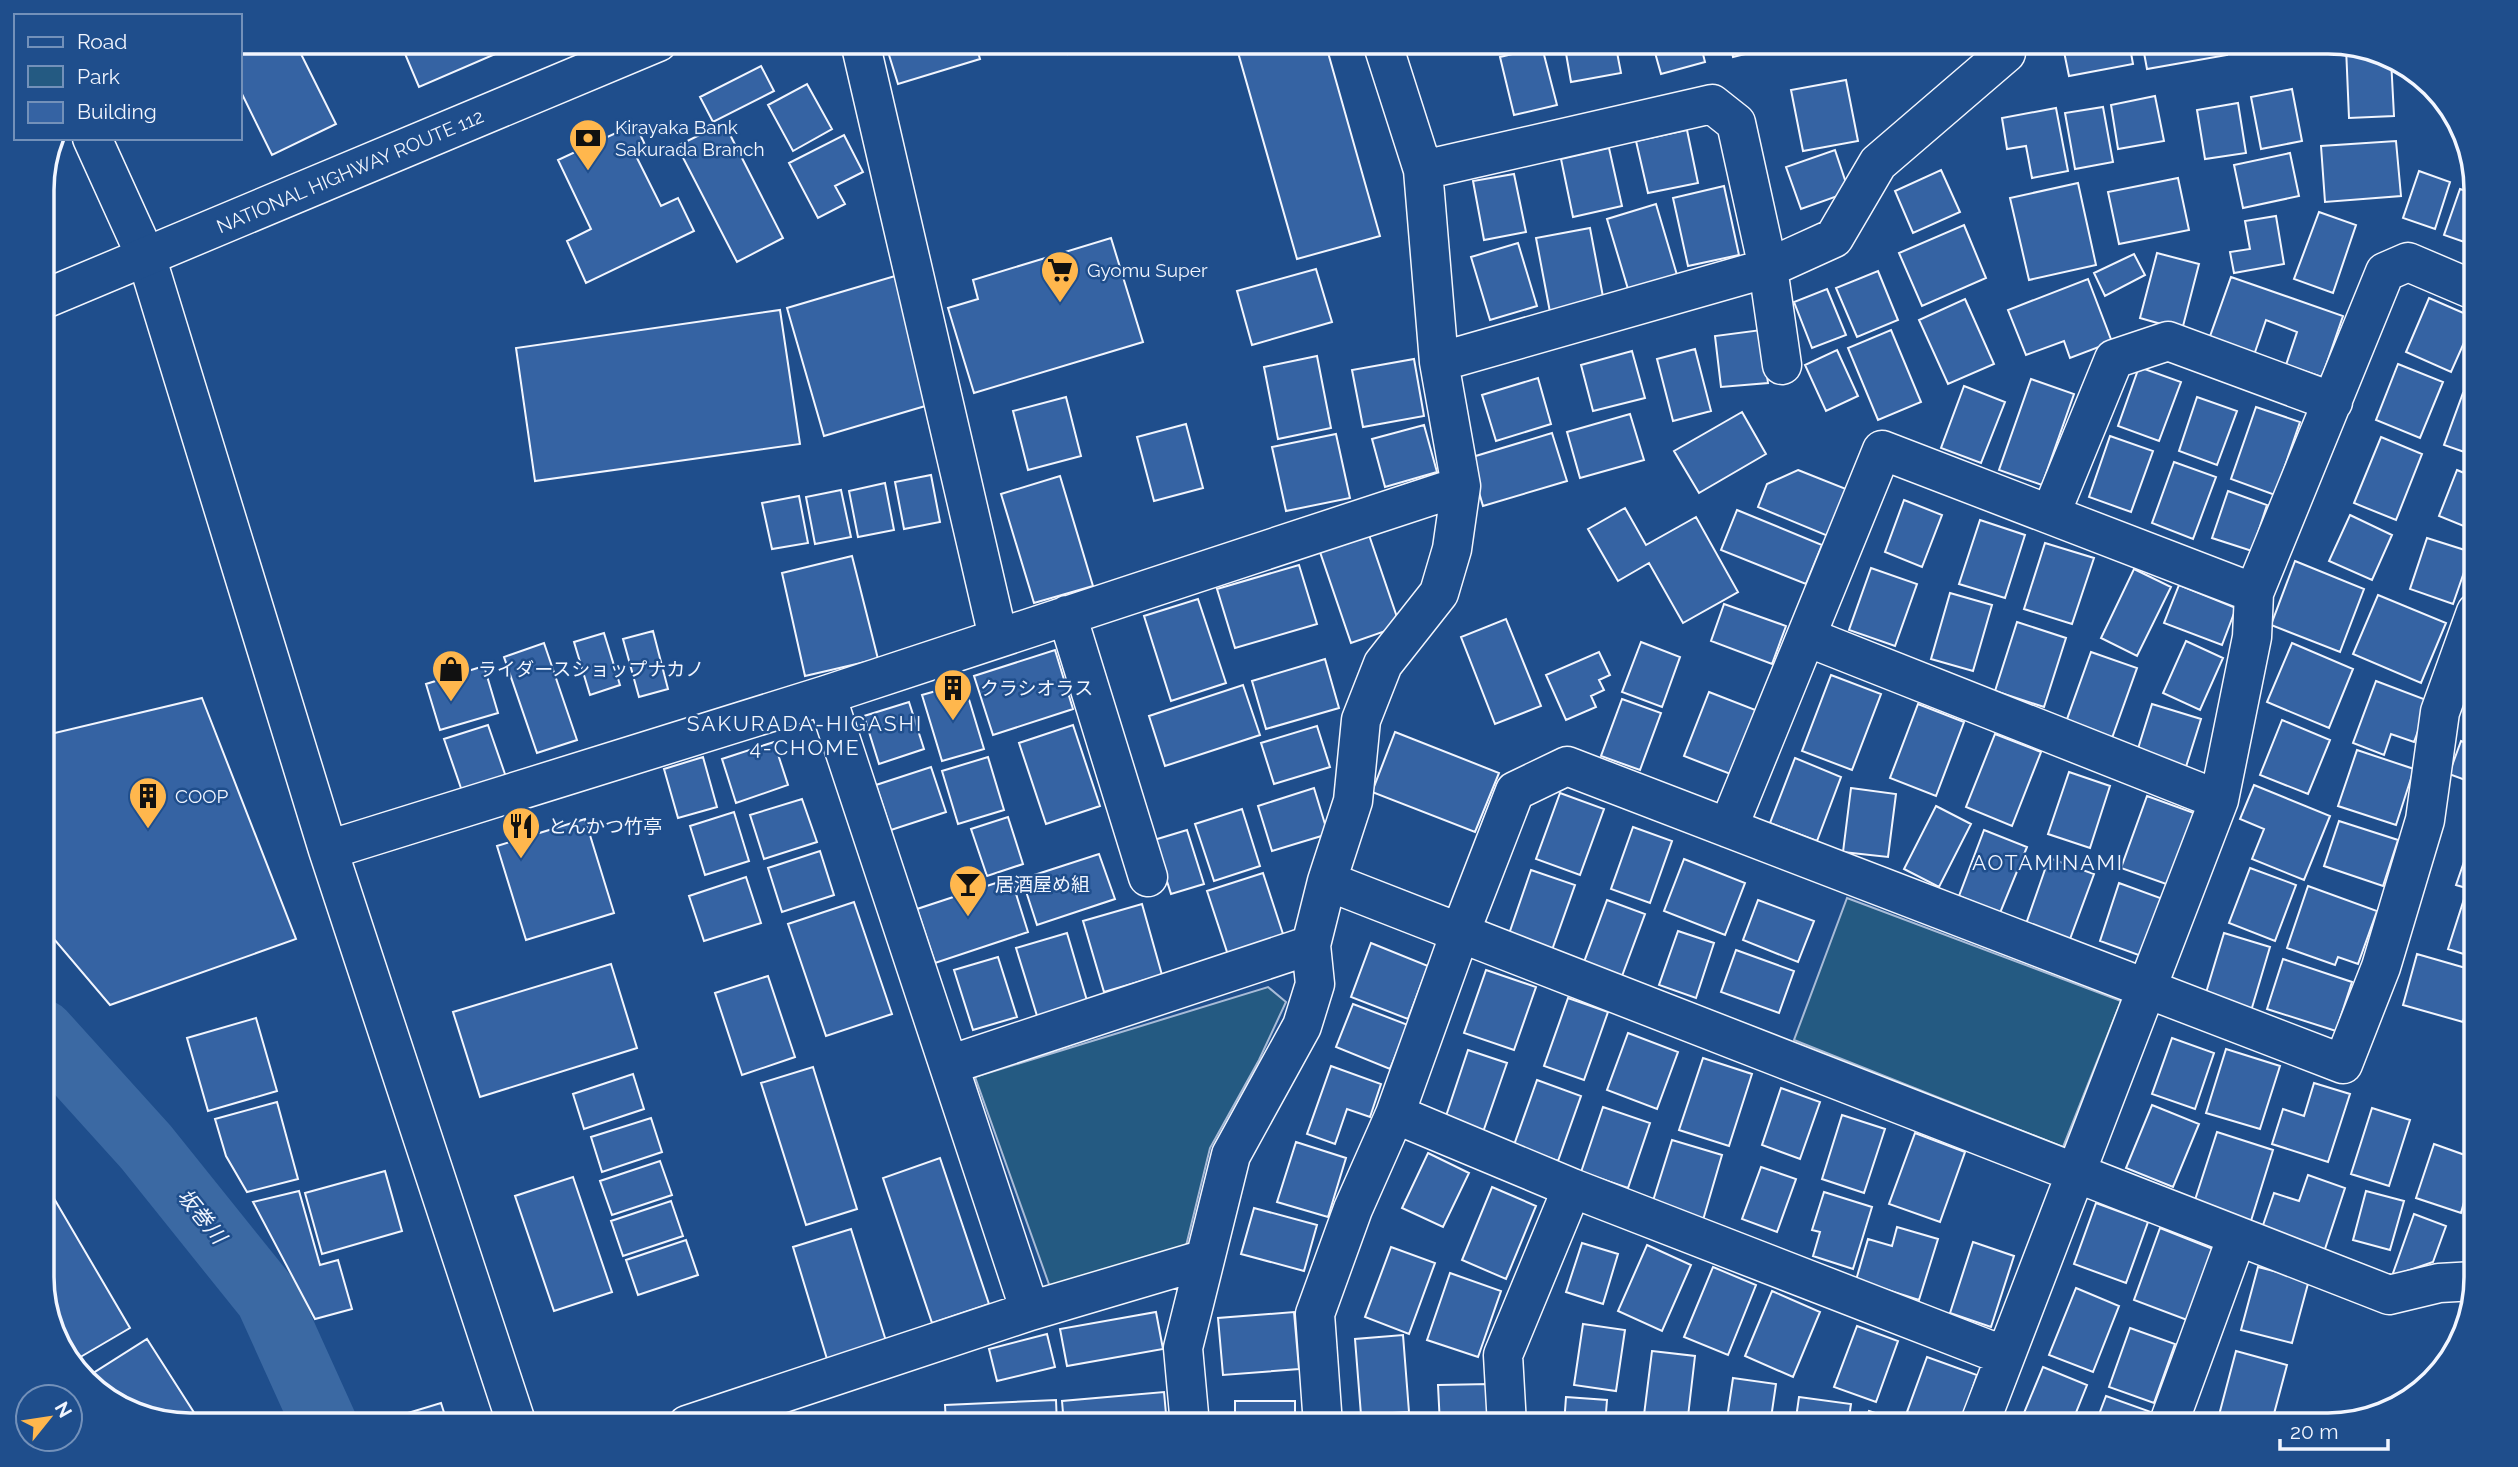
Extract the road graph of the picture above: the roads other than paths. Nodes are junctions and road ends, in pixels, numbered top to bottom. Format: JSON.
{"nodes":[{"id":1,"x":1386,"y":54,"type":"edge"},
{"id":2,"x":2005,"y":54,"type":"edge"},
{"id":3,"x":599,"y":55,"type":"edge"},
{"id":4,"x":863,"y":55,"type":"edge"},
{"id":5,"x":93,"y":140,"type":"edge"},
{"id":6,"x":1423,"y":170,"type":"junction"},
{"id":7,"x":147,"y":259,"type":"junction"},
{"id":8,"x":1768,"y":268,"type":"junction"},
{"id":9,"x":2463,"y":285,"type":"edge"},
{"id":10,"x":55,"y":295,"type":"edge"},
{"id":11,"x":1439,"y":362,"type":"junction"},
{"id":12,"x":1782,"y":365,"type":"dead end"},
{"id":13,"x":2333,"y":402,"type":"junction"},
{"id":14,"x":1461,"y":486,"type":"junction"},
{"id":15,"x":2051,"y":513,"type":"junction"},
{"id":16,"x":2254,"y":593,"type":"junction"},
{"id":17,"x":1067,"y":615,"type":"junction"},
{"id":18,"x":998,"y":637,"type":"junction"},
{"id":19,"x":1807,"y":637,"type":"junction"},
{"id":20,"x":2463,"y":647,"type":"edge"},
{"id":21,"x":826,"y":695,"type":"junction"},
{"id":22,"x":2219,"y":800,"type":"junction"},
{"id":23,"x":1728,"y":828,"type":"junction"},
{"id":24,"x":328,"y":850,"type":"junction"},
{"id":25,"x":1149,"y":877,"type":"dead end"},
{"id":26,"x":1327,"y":881,"type":"junction"},
{"id":27,"x":1460,"y":933,"type":"junction"},
{"id":28,"x":1311,"y":945,"type":"junction"},
{"id":29,"x":2147,"y":990,"type":"junction"},
{"id":30,"x":949,"y":1065,"type":"junction"},
{"id":31,"x":1395,"y":1114,"type":"junction"},
{"id":32,"x":2074,"y":1173,"type":"junction"},
{"id":33,"x":1572,"y":1188,"type":"junction"},
{"id":34,"x":2237,"y":1236,"type":"junction"},
{"id":35,"x":1202,"y":1260,"type":"junction"},
{"id":36,"x":2464,"y":1282,"type":"edge"},
{"id":37,"x":1030,"y":1311,"type":"junction"},
{"id":38,"x":2005,"y":1356,"type":"junction"},
{"id":39,"x":513,"y":1413,"type":"edge"},
{"id":40,"x":723,"y":1413,"type":"edge"},
{"id":41,"x":1189,"y":1413,"type":"edge"},
{"id":42,"x":1322,"y":1413,"type":"edge"},
{"id":43,"x":1506,"y":1413,"type":"edge"},
{"id":44,"x":1984,"y":1413,"type":"edge"},
{"id":45,"x":2172,"y":1413,"type":"edge"}],
"edges":[{"from":1,"to":6,"type":"main road"},
{"from":2,"to":8,"type":"main road"},
{"from":3,"to":7,"type":"main road","name":"NATIONAL HIGHWAY ROUTE 112"},
{"from":4,"to":18,"type":"main road"},
{"from":5,"to":7,"type":"main road"},
{"from":6,"to":8,"type":"main road"},
{"from":6,"to":11,"type":"main road"},
{"from":7,"to":10,"type":"main road","name":"NATIONAL HIGHWAY ROUTE 112"},
{"from":7,"to":24,"type":"main road"},
{"from":8,"to":11,"type":"main road"},
{"from":8,"to":12,"type":"main road"},
{"from":9,"to":13,"type":"main road"},
{"from":11,"to":14,"type":"main road"},
{"from":13,"to":15,"type":"main road"},
{"from":13,"to":16,"type":"main road"},
{"from":14,"to":17,"type":"main road"},
{"from":14,"to":26,"type":"main road"},
{"from":15,"to":16,"type":"main road"},
{"from":15,"to":19,"type":"main road"},
{"from":16,"to":22,"type":"main road"},
{"from":17,"to":18,"type":"main road"},
{"from":17,"to":25,"type":"main road"},
{"from":18,"to":21,"type":"main road"},
{"from":19,"to":22,"type":"main road"},
{"from":19,"to":23,"type":"main road"},
{"from":20,"to":29,"type":"main road"},
{"from":21,"to":24,"type":"main road"},
{"from":21,"to":30,"type":"main road"},
{"from":22,"to":29,"type":"main road"},
{"from":23,"to":27,"type":"main road"},
{"from":23,"to":29,"type":"main road"},
{"from":24,"to":39,"type":"main road"},
{"from":26,"to":27,"type":"main road"},
{"from":26,"to":28,"type":"main road"},
{"from":27,"to":31,"type":"main road"},
{"from":27,"to":32,"type":"main road"},
{"from":28,"to":30,"type":"main road"},
{"from":28,"to":35,"type":"main road"},
{"from":29,"to":32,"type":"main road"},
{"from":30,"to":37,"type":"main road"},
{"from":31,"to":33,"type":"main road"},
{"from":31,"to":42,"type":"main road"},
{"from":32,"to":34,"type":"main road"},
{"from":32,"to":38,"type":"main road"},
{"from":33,"to":38,"type":"main road"},
{"from":33,"to":43,"type":"main road"},
{"from":34,"to":36,"type":"main road"},
{"from":34,"to":45,"type":"main road"},
{"from":35,"to":37,"type":"main road"},
{"from":35,"to":41,"type":"main road"},
{"from":37,"to":40,"type":"main road"},
{"from":38,"to":44,"type":"main road"}]}
